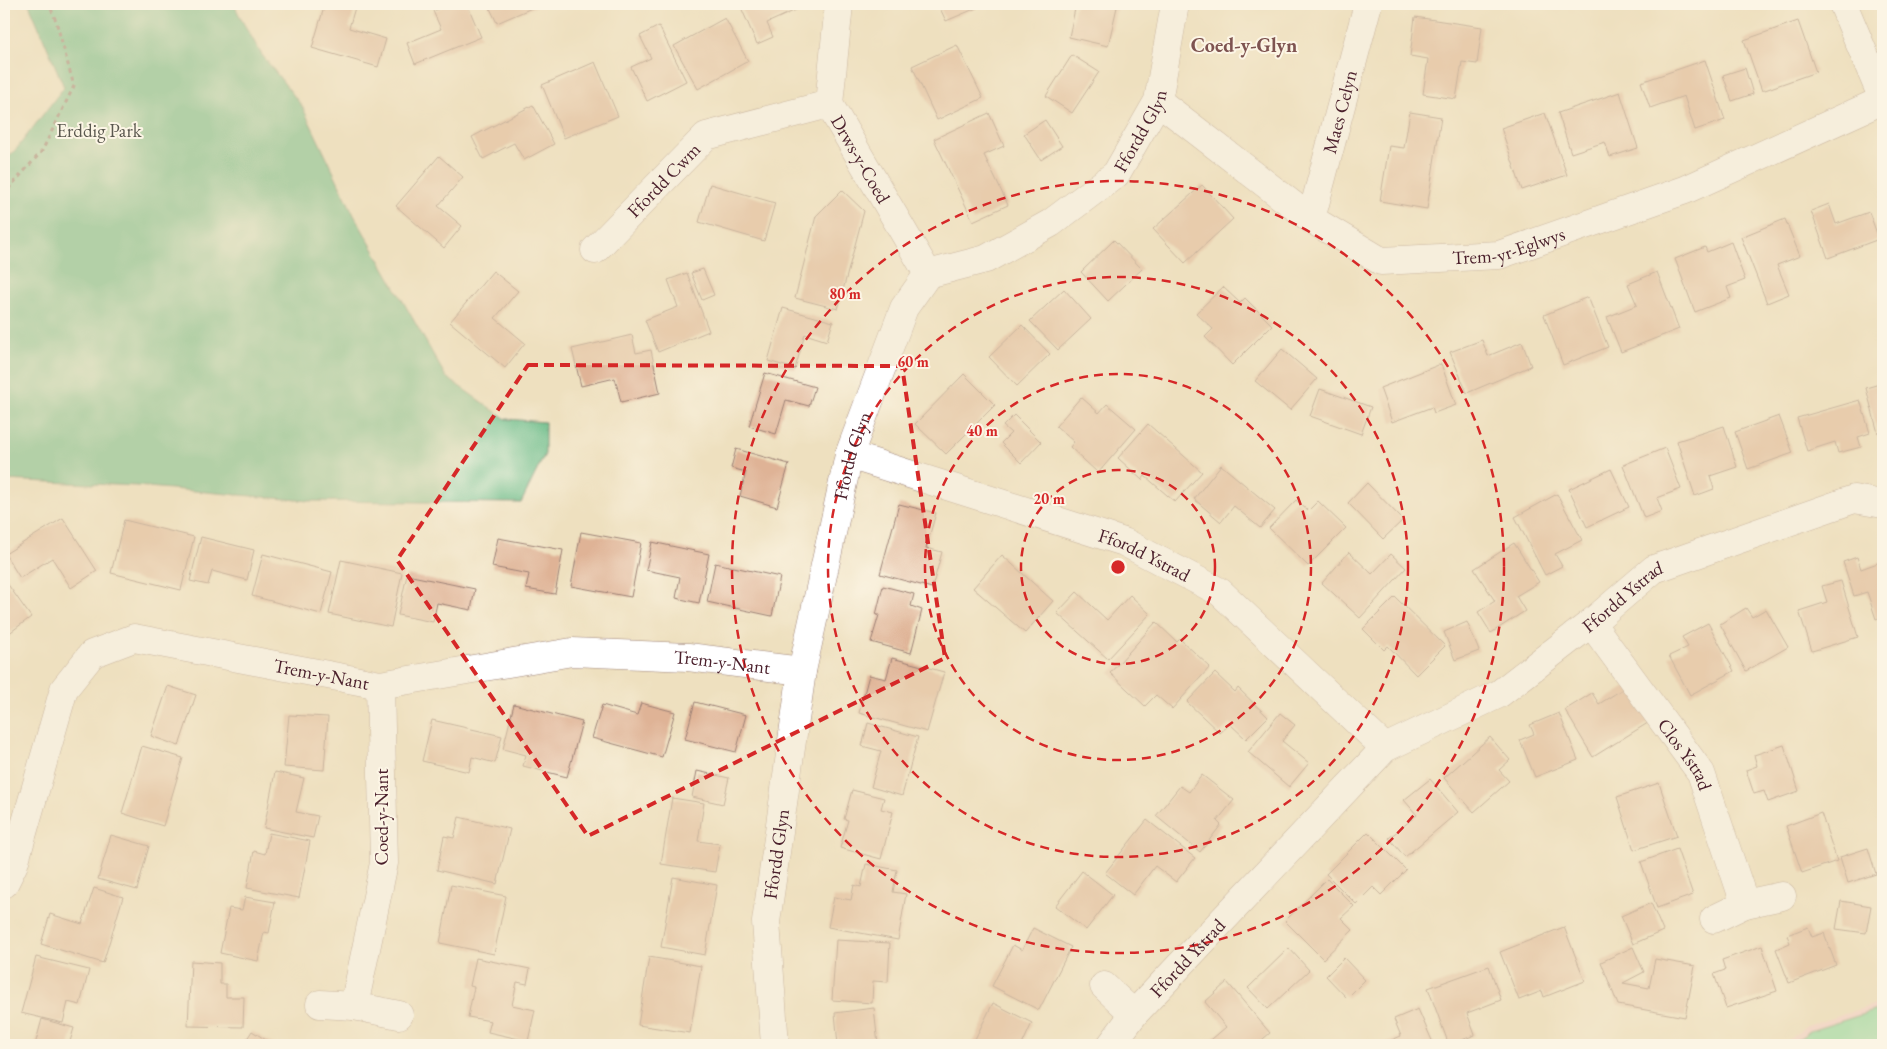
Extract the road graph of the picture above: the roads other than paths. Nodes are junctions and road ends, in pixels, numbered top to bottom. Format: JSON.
{"nodes":[{"id":1,"x":839,"y":4,"type":"edge"},
{"id":2,"x":1175,"y":4,"type":"edge"},
{"id":3,"x":1368,"y":4,"type":"edge"},
{"id":4,"x":1843,"y":4,"type":"edge"},
{"id":5,"x":1883,"y":100,"type":"edge"},
{"id":6,"x":1158,"y":101,"type":"junction"},
{"id":7,"x":829,"y":104,"type":"junction"},
{"id":8,"x":1311,"y":219,"type":"junction"},
{"id":9,"x":595,"y":250,"type":"dead end"},
{"id":10,"x":928,"y":274,"type":"junction"},
{"id":11,"x":849,"y":455,"type":"junction"},
{"id":12,"x":1883,"y":504,"type":"edge"},
{"id":13,"x":1591,"y":623,"type":"junction"},
{"id":14,"x":802,"y":671,"type":"junction"},
{"id":15,"x":380,"y":685,"type":"junction"},
{"id":16,"x":1385,"y":748,"type":"junction"},
{"id":17,"x":7,"y":868,"type":"edge"},
{"id":18,"x":1782,"y":896,"type":"dead end"},
{"id":19,"x":1745,"y":904,"type":"junction"},
{"id":20,"x":1714,"y":918,"type":"dead end"},
{"id":21,"x":1104,"y":986,"type":"dead end"},
{"id":22,"x":320,"y":1004,"type":"dead end"},
{"id":23,"x":354,"y":1006,"type":"junction"},
{"id":24,"x":1134,"y":1014,"type":"junction"},
{"id":25,"x":399,"y":1015,"type":"dead end"},
{"id":26,"x":776,"y":1045,"type":"edge"},
{"id":27,"x":1110,"y":1045,"type":"edge"}],
"edges":[{"from":1,"to":7,"type":"street","name":"Drws-y-Coed"},
{"from":2,"to":6,"type":"street","name":"Ffordd Glyn"},
{"from":3,"to":8,"type":"street","name":"Maes Celyn"},
{"from":4,"to":5,"type":"street"},
{"from":5,"to":8,"type":"street","name":"Trem-yr-Eglwys"},
{"from":6,"to":8,"type":"street","name":"Trem-yr-Eglwys"},
{"from":6,"to":10,"type":"street","name":"Ffordd Glyn"},
{"from":7,"to":9,"type":"street","name":"Ffordd Cwm"},
{"from":7,"to":10,"type":"street","name":"Drws-y-Coed"},
{"from":10,"to":11,"type":"street","name":"Ffordd Glyn"},
{"from":11,"to":14,"type":"street","name":"Ffordd Glyn"},
{"from":11,"to":16,"type":"street","name":"Ffordd Ystrad"},
{"from":12,"to":13,"type":"street","name":"Ffordd Ystrad"},
{"from":13,"to":16,"type":"street","name":"Ffordd Ystrad"},
{"from":13,"to":19,"type":"street","name":"Clos Ystrad"},
{"from":14,"to":15,"type":"street","name":"Trem-y-Nant"},
{"from":14,"to":26,"type":"street","name":"Ffordd Glyn"},
{"from":15,"to":17,"type":"street","name":"Trem-y-Nant"},
{"from":15,"to":23,"type":"street","name":"Coed-y-Nant"},
{"from":16,"to":24,"type":"street","name":"Ffordd Ystrad"},
{"from":18,"to":19,"type":"street"},
{"from":19,"to":20,"type":"street"},
{"from":21,"to":24,"type":"street"},
{"from":22,"to":23,"type":"street"},
{"from":23,"to":25,"type":"street"},
{"from":24,"to":27,"type":"street","name":"Ffordd Ystrad"}]}
